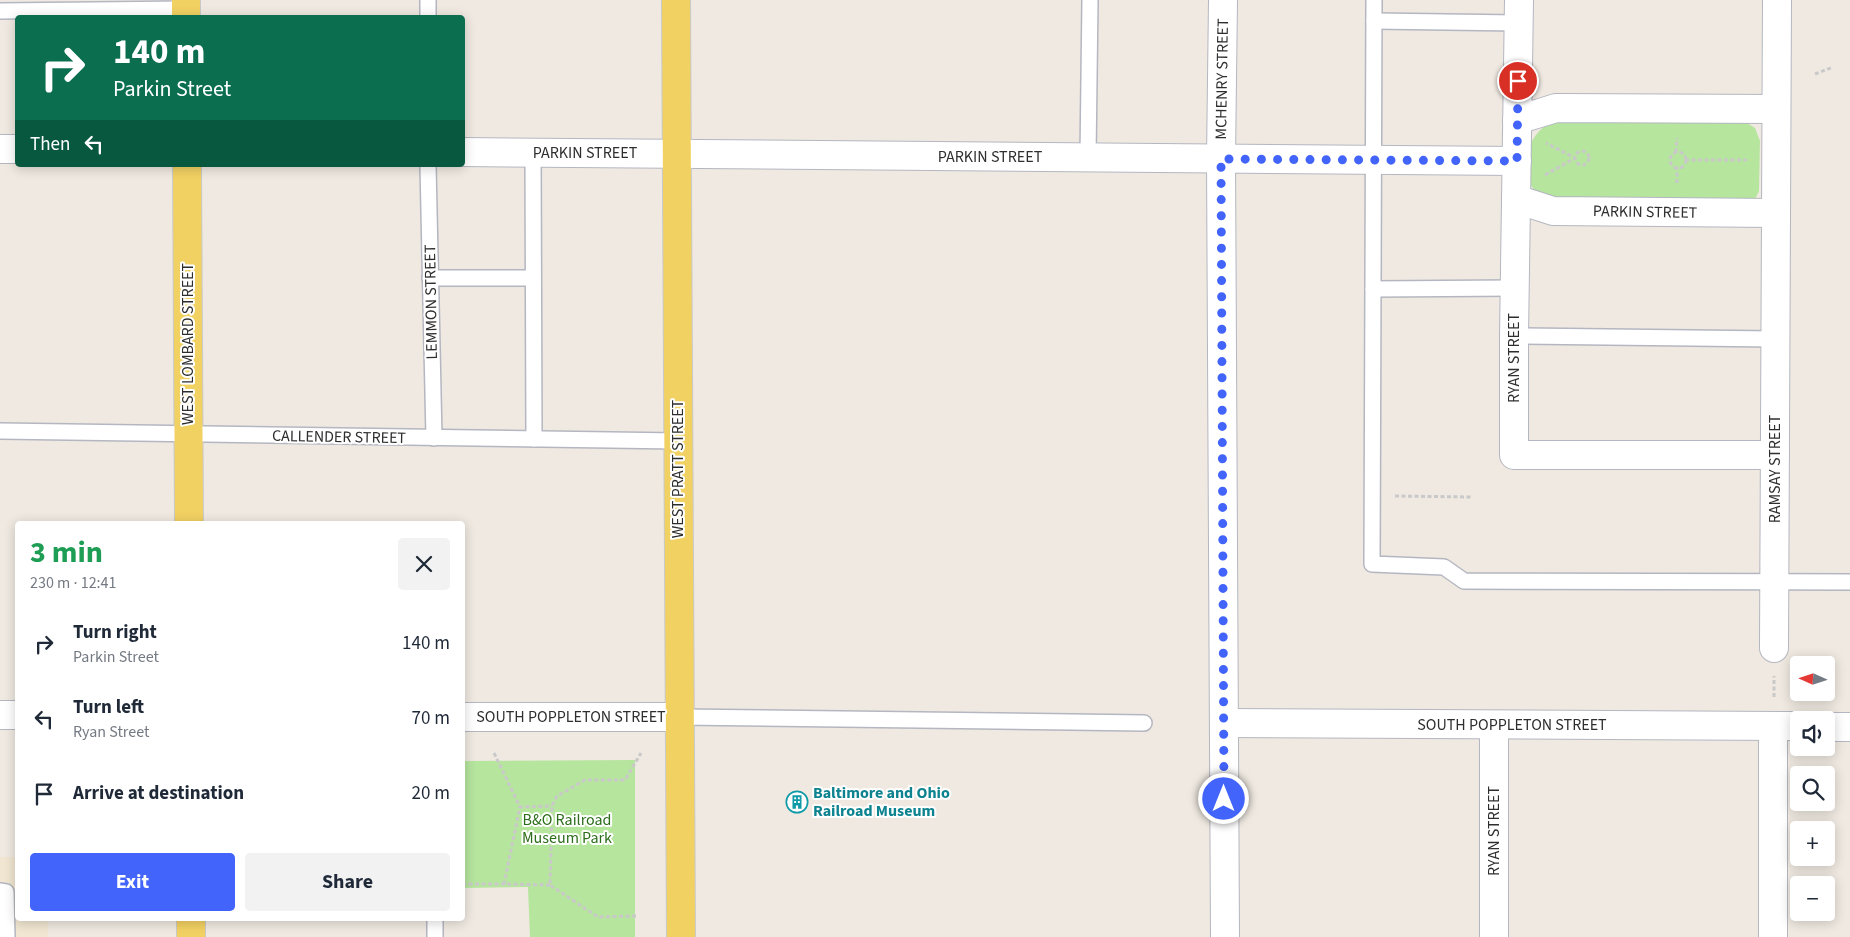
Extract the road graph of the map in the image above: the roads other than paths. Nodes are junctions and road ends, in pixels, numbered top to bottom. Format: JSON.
{"nodes":[{"id":1,"x":428,"y":0,"type":"edge"},
{"id":2,"x":676,"y":0,"type":"edge"},
{"id":3,"x":1090,"y":0,"type":"edge"},
{"id":4,"x":1223,"y":0,"type":"edge"},
{"id":5,"x":1374,"y":0,"type":"edge"},
{"id":6,"x":1776,"y":0,"type":"edge"},
{"id":7,"x":186,"y":9,"type":"edge"},
{"id":8,"x":0,"y":10,"type":"edge"},
{"id":9,"x":1519,"y":11,"type":"edge"},
{"id":10,"x":428,"y":15,"type":"edge"},
{"id":11,"x":1374,"y":21,"type":"junction"},
{"id":12,"x":1776,"y":109,"type":"junction"},
{"id":13,"x":1517,"y":120,"type":"junction"},
{"id":14,"x":0,"y":149,"type":"edge"},
{"id":15,"x":15,"y":149,"type":"edge"},
{"id":16,"x":465,"y":152,"type":"edge"},
{"id":17,"x":533,"y":153,"type":"junction"},
{"id":18,"x":677,"y":154,"type":"junction"},
{"id":19,"x":1088,"y":157,"type":"junction"},
{"id":20,"x":1221,"y":159,"type":"junction"},
{"id":21,"x":1374,"y":160,"type":"junction"},
{"id":22,"x":1517,"y":161,"type":"junction"},
{"id":23,"x":187,"y":167,"type":"edge"},
{"id":24,"x":428,"y":167,"type":"edge"},
{"id":25,"x":1516,"y":199,"type":"junction"},
{"id":26,"x":1775,"y":213,"type":"junction"},
{"id":27,"x":430,"y":278,"type":"junction"},
{"id":28,"x":534,"y":278,"type":"junction"},
{"id":29,"x":1515,"y":288,"type":"junction"},
{"id":30,"x":1373,"y":289,"type":"junction"},
{"id":31,"x":1514,"y":336,"type":"junction"},
{"id":32,"x":1775,"y":339,"type":"junction"},
{"id":33,"x":0,"y":431,"type":"edge"},
{"id":34,"x":188,"y":434,"type":"junction"},
{"id":35,"x":434,"y":438,"type":"junction"},
{"id":36,"x":534,"y":439,"type":"junction"},
{"id":37,"x":678,"y":440,"type":"junction"},
{"id":38,"x":1775,"y":455,"type":"junction"},
{"id":39,"x":189,"y":521,"type":"edge"},
{"id":40,"x":1775,"y":582,"type":"junction"},
{"id":41,"x":1850,"y":582,"type":"edge"},
{"id":42,"x":1774,"y":648,"type":"road end"},
{"id":43,"x":0,"y":714,"type":"edge"},
{"id":44,"x":15,"y":715,"type":"edge"},
{"id":45,"x":465,"y":717,"type":"edge"},
{"id":46,"x":680,"y":718,"type":"junction"},
{"id":47,"x":1144,"y":723,"type":"dead end"},
{"id":48,"x":1224,"y":723,"type":"junction"},
{"id":49,"x":1494,"y":725,"type":"junction"},
{"id":50,"x":1786,"y":726,"type":"edge"},
{"id":51,"x":1835,"y":726,"type":"edge"},
{"id":52,"x":1850,"y":727,"type":"edge"},
{"id":53,"x":0,"y":891,"type":"edge"},
{"id":54,"x":191,"y":921,"type":"edge"},
{"id":55,"x":435,"y":921,"type":"edge"},
{"id":56,"x":8,"y":937,"type":"edge"},
{"id":57,"x":191,"y":937,"type":"edge"},
{"id":58,"x":435,"y":937,"type":"edge"},
{"id":59,"x":681,"y":937,"type":"edge"},
{"id":60,"x":1225,"y":937,"type":"edge"},
{"id":61,"x":1494,"y":937,"type":"edge"},
{"id":62,"x":1773,"y":937,"type":"edge"}],
"edges":[{"from":1,"to":10,"type":"lane"},
{"from":2,"to":18,"type":"main road","name":"WEST PRATT STREET"},
{"from":3,"to":19,"type":"lane"},
{"from":4,"to":20,"type":"street","name":"MCHENRY STREET"},
{"from":5,"to":11,"type":"lane"},
{"from":6,"to":12,"type":"street","name":"RAMSAY STREET"},
{"from":7,"to":8,"type":"lane"},
{"from":9,"to":11,"type":"lane"},
{"from":9,"to":13,"type":"street","name":"RYAN STREET"},
{"from":11,"to":21,"type":"lane"},
{"from":12,"to":13,"type":"street"},
{"from":12,"to":26,"type":"street","name":"RAMSAY STREET"},
{"from":13,"to":22,"type":"street","name":"RYAN STREET"},
{"from":14,"to":15,"type":"street"},
{"from":16,"to":17,"type":"street","name":"PARKIN STREET"},
{"from":17,"to":18,"type":"street","name":"PARKIN STREET"},
{"from":17,"to":28,"type":"lane"},
{"from":18,"to":19,"type":"street","name":"PARKIN STREET"},
{"from":18,"to":37,"type":"main road","name":"WEST PRATT STREET"},
{"from":19,"to":20,"type":"street","name":"PARKIN STREET"},
{"from":20,"to":21,"type":"street","name":"PARKIN STREET"},
{"from":20,"to":48,"type":"street","name":"MCHENRY STREET"},
{"from":21,"to":22,"type":"street","name":"PARKIN STREET"},
{"from":21,"to":30,"type":"lane"},
{"from":22,"to":25,"type":"street","name":"RYAN STREET"},
{"from":23,"to":34,"type":"main road","name":"WEST LOMBARD STREET"},
{"from":24,"to":27,"type":"lane","name":"LEMMON STREET"},
{"from":25,"to":26,"type":"street","name":"PARKIN STREET"},
{"from":25,"to":29,"type":"street","name":"RYAN STREET"},
{"from":26,"to":32,"type":"street","name":"RAMSAY STREET"},
{"from":27,"to":28,"type":"lane"},
{"from":27,"to":35,"type":"lane","name":"LEMMON STREET"},
{"from":28,"to":36,"type":"lane"},
{"from":29,"to":30,"type":"lane"},
{"from":29,"to":31,"type":"street","name":"RYAN STREET"},
{"from":30,"to":40,"type":"lane"},
{"from":31,"to":32,"type":"lane"},
{"from":31,"to":38,"type":"street","name":"RYAN STREET"},
{"from":32,"to":38,"type":"street","name":"RAMSAY STREET"},
{"from":33,"to":34,"type":"lane","name":"CALLENDER STREET"},
{"from":34,"to":35,"type":"lane","name":"CALLENDER STREET"},
{"from":34,"to":39,"type":"main road","name":"WEST LOMBARD STREET"},
{"from":35,"to":36,"type":"lane","name":"CALLENDER STREET"},
{"from":36,"to":37,"type":"lane","name":"CALLENDER STREET"},
{"from":37,"to":46,"type":"main road","name":"WEST PRATT STREET"},
{"from":38,"to":40,"type":"street","name":"RAMSAY STREET"},
{"from":40,"to":41,"type":"lane"},
{"from":40,"to":42,"type":"street","name":"RAMSAY STREET"},
{"from":43,"to":44,"type":"street"},
{"from":45,"to":46,"type":"street","name":"SOUTH POPPLETON STREET"},
{"from":46,"to":47,"type":"lane"},
{"from":46,"to":59,"type":"main road","name":"WEST PRATT STREET"},
{"from":48,"to":49,"type":"street","name":"SOUTH POPPLETON STREET"},
{"from":48,"to":60,"type":"street","name":"MCHENRY STREET"},
{"from":49,"to":50,"type":"street","name":"SOUTH POPPLETON STREET"},
{"from":49,"to":61,"type":"street","name":"RYAN STREET"},
{"from":50,"to":62,"type":"street"},
{"from":51,"to":52,"type":"street"},
{"from":53,"to":56,"type":"lane"},
{"from":54,"to":57,"type":"main road"},
{"from":55,"to":58,"type":"lane"}]}
